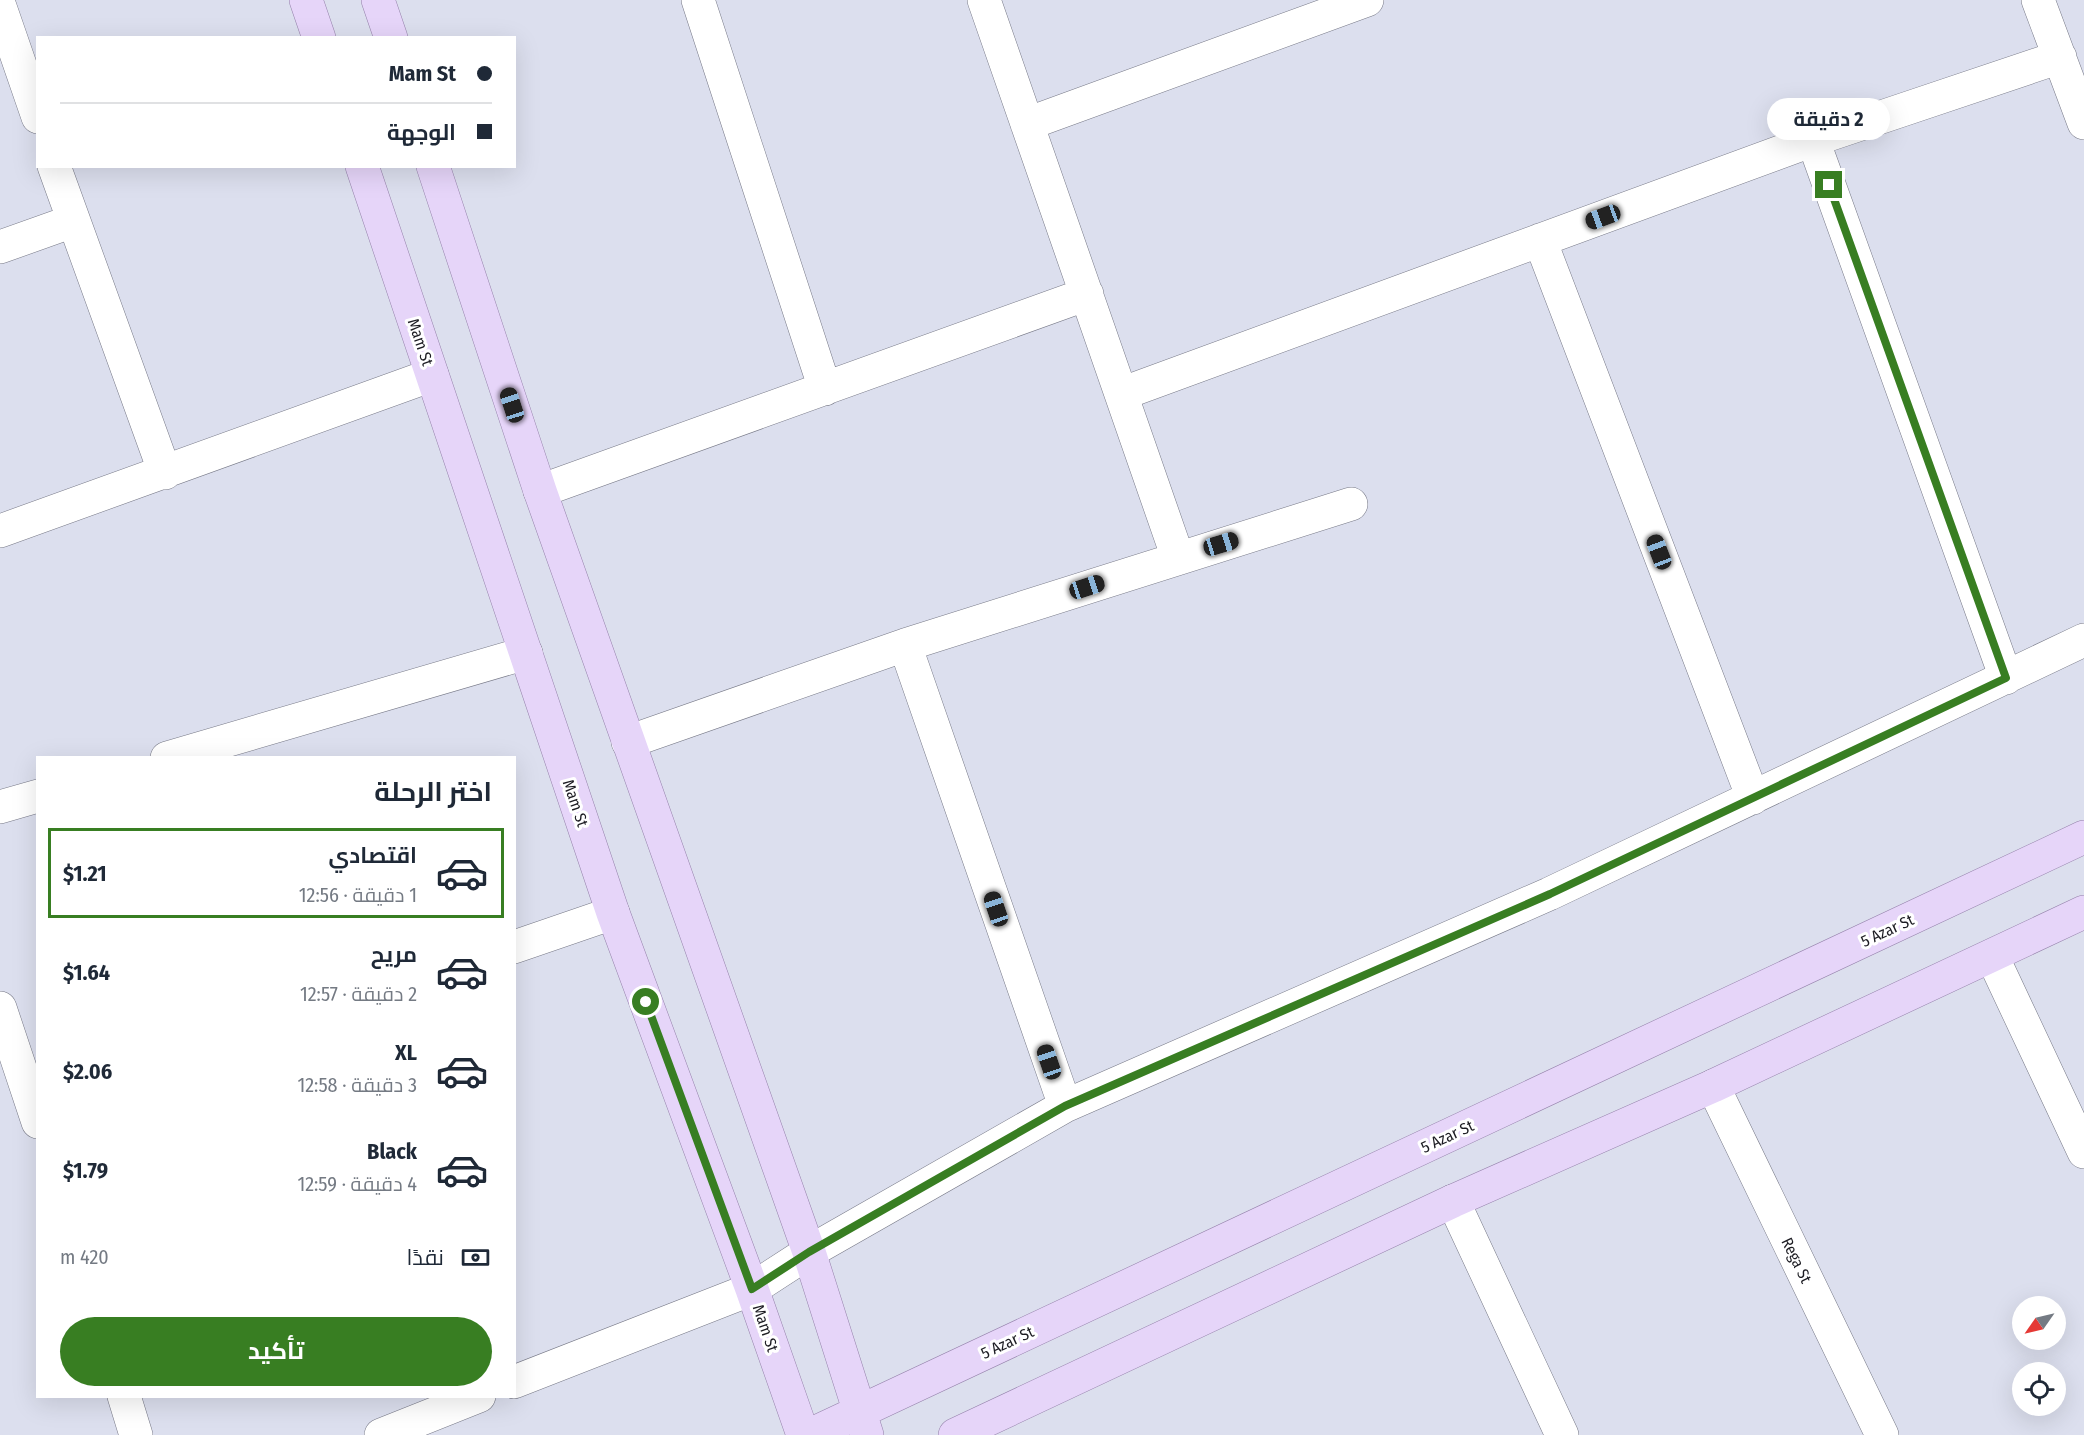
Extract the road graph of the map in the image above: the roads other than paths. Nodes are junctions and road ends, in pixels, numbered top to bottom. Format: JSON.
{"nodes":[{"id":1,"x":306,"y":0,"type":"edge"},
{"id":2,"x":378,"y":0,"type":"edge"},
{"id":3,"x":698,"y":0,"type":"edge"},
{"id":4,"x":984,"y":0,"type":"edge"},
{"id":5,"x":1367,"y":0,"type":"edge"},
{"id":6,"x":2038,"y":0,"type":"edge"},
{"id":7,"x":0,"y":7,"type":"edge"},
{"id":8,"x":318,"y":36,"type":"edge"},
{"id":9,"x":389,"y":36,"type":"edge"},
{"id":10,"x":2060,"y":57,"type":"junction"},
{"id":11,"x":36,"y":111,"type":"edge"},
{"id":12,"x":2084,"y":123,"type":"edge"},
{"id":13,"x":1027,"y":124,"type":"junction"},
{"id":14,"x":1813,"y":140,"type":"junction"},
{"id":15,"x":55,"y":168,"type":"edge"},
{"id":16,"x":363,"y":168,"type":"edge"},
{"id":17,"x":434,"y":168,"type":"edge"},
{"id":18,"x":73,"y":221,"type":"junction"},
{"id":19,"x":1540,"y":240,"type":"junction"},
{"id":20,"x":0,"y":247,"type":"edge"},
{"id":21,"x":1086,"y":294,"type":"junction"},
{"id":22,"x":432,"y":375,"type":"junction"},
{"id":23,"x":825,"y":389,"type":"junction"},
{"id":24,"x":1121,"y":394,"type":"junction"},
{"id":25,"x":165,"y":473,"type":"junction"},
{"id":26,"x":540,"y":491,"type":"junction"},
{"id":27,"x":1351,"y":504,"type":"dead end"},
{"id":28,"x":0,"y":531,"type":"edge"},
{"id":29,"x":1178,"y":558,"type":"junction"},
{"id":30,"x":2084,"y":640,"type":"edge"},
{"id":31,"x":904,"y":645,"type":"junction"},
{"id":32,"x":526,"y":653,"type":"junction"},
{"id":33,"x":2006,"y":678,"type":"junction"},
{"id":34,"x":628,"y":742,"type":"junction"},
{"id":35,"x":175,"y":756,"type":"edge"},
{"id":36,"x":36,"y":797,"type":"edge"},
{"id":37,"x":1753,"y":798,"type":"junction"},
{"id":38,"x":0,"y":807,"type":"edge"},
{"id":39,"x":2084,"y":837,"type":"edge"},
{"id":40,"x":2084,"y":912,"type":"edge"},
{"id":41,"x":613,"y":913,"type":"junction"},
{"id":42,"x":516,"y":946,"type":"edge"},
{"id":43,"x":1992,"y":956,"type":"junction"},
{"id":44,"x":0,"y":1008,"type":"edge"},
{"id":45,"x":1713,"y":1086,"type":"junction"},
{"id":46,"x":1065,"y":1106,"type":"junction"},
{"id":47,"x":36,"y":1113,"type":"edge"},
{"id":48,"x":2084,"y":1152,"type":"edge"},
{"id":49,"x":1453,"y":1201,"type":"junction"},
{"id":50,"x":809,"y":1252,"type":"junction"},
{"id":51,"x":752,"y":1289,"type":"junction"},
{"id":52,"x":516,"y":1382,"type":"edge"},
{"id":53,"x":125,"y":1398,"type":"edge"},
{"id":54,"x":474,"y":1398,"type":"edge"},
{"id":55,"x":863,"y":1423,"type":"edge"},
{"id":56,"x":136,"y":1435,"type":"edge"},
{"id":57,"x":381,"y":1435,"type":"edge"},
{"id":58,"x":803,"y":1435,"type":"edge"},
{"id":59,"x":810,"y":1435,"type":"edge"},
{"id":60,"x":955,"y":1435,"type":"edge"},
{"id":61,"x":1563,"y":1435,"type":"edge"},
{"id":62,"x":1882,"y":1435,"type":"edge"}],
"edges":[{"from":1,"to":8,"type":"main road"},
{"from":2,"to":9,"type":"main road"},
{"from":3,"to":23,"type":"street"},
{"from":4,"to":13,"type":"street"},
{"from":5,"to":13,"type":"street"},
{"from":6,"to":10,"type":"street"},
{"from":7,"to":11,"type":"street"},
{"from":10,"to":12,"type":"street"},
{"from":10,"to":14,"type":"street"},
{"from":13,"to":21,"type":"street"},
{"from":14,"to":19,"type":"street"},
{"from":14,"to":33,"type":"street"},
{"from":15,"to":18,"type":"street"},
{"from":16,"to":22,"type":"main road","name":"Mam St"},
{"from":17,"to":26,"type":"main road"},
{"from":18,"to":20,"type":"street"},
{"from":18,"to":25,"type":"street"},
{"from":19,"to":24,"type":"street"},
{"from":19,"to":37,"type":"street"},
{"from":21,"to":23,"type":"street"},
{"from":21,"to":24,"type":"street"},
{"from":22,"to":25,"type":"street"},
{"from":22,"to":32,"type":"main road","name":"Mam St"},
{"from":23,"to":26,"type":"street"},
{"from":24,"to":29,"type":"street"},
{"from":25,"to":28,"type":"street"},
{"from":26,"to":34,"type":"main road"},
{"from":27,"to":29,"type":"street"},
{"from":29,"to":31,"type":"street"},
{"from":30,"to":33,"type":"street"},
{"from":31,"to":34,"type":"street"},
{"from":31,"to":46,"type":"street"},
{"from":32,"to":35,"type":"street"},
{"from":32,"to":41,"type":"main road","name":"Mam St"},
{"from":33,"to":37,"type":"street"},
{"from":34,"to":50,"type":"main road"},
{"from":36,"to":38,"type":"street"},
{"from":37,"to":46,"type":"street"},
{"from":39,"to":55,"type":"main road","name":"5 Azar St"},
{"from":40,"to":43,"type":"main road"},
{"from":41,"to":42,"type":"street"},
{"from":41,"to":51,"type":"main road","name":"Mam St"},
{"from":43,"to":45,"type":"main road"},
{"from":43,"to":48,"type":"street"},
{"from":44,"to":47,"type":"street"},
{"from":45,"to":49,"type":"main road"},
{"from":45,"to":62,"type":"street","name":"Rega St"},
{"from":46,"to":50,"type":"street"},
{"from":49,"to":60,"type":"main road"},
{"from":49,"to":61,"type":"street"},
{"from":50,"to":51,"type":"street"},
{"from":50,"to":55,"type":"main road"},
{"from":51,"to":52,"type":"street"},
{"from":51,"to":58,"type":"main road","name":"Mam St"},
{"from":53,"to":56,"type":"street"},
{"from":54,"to":57,"type":"street"},
{"from":55,"to":59,"type":"main road","name":"5 Azar St"}]}
